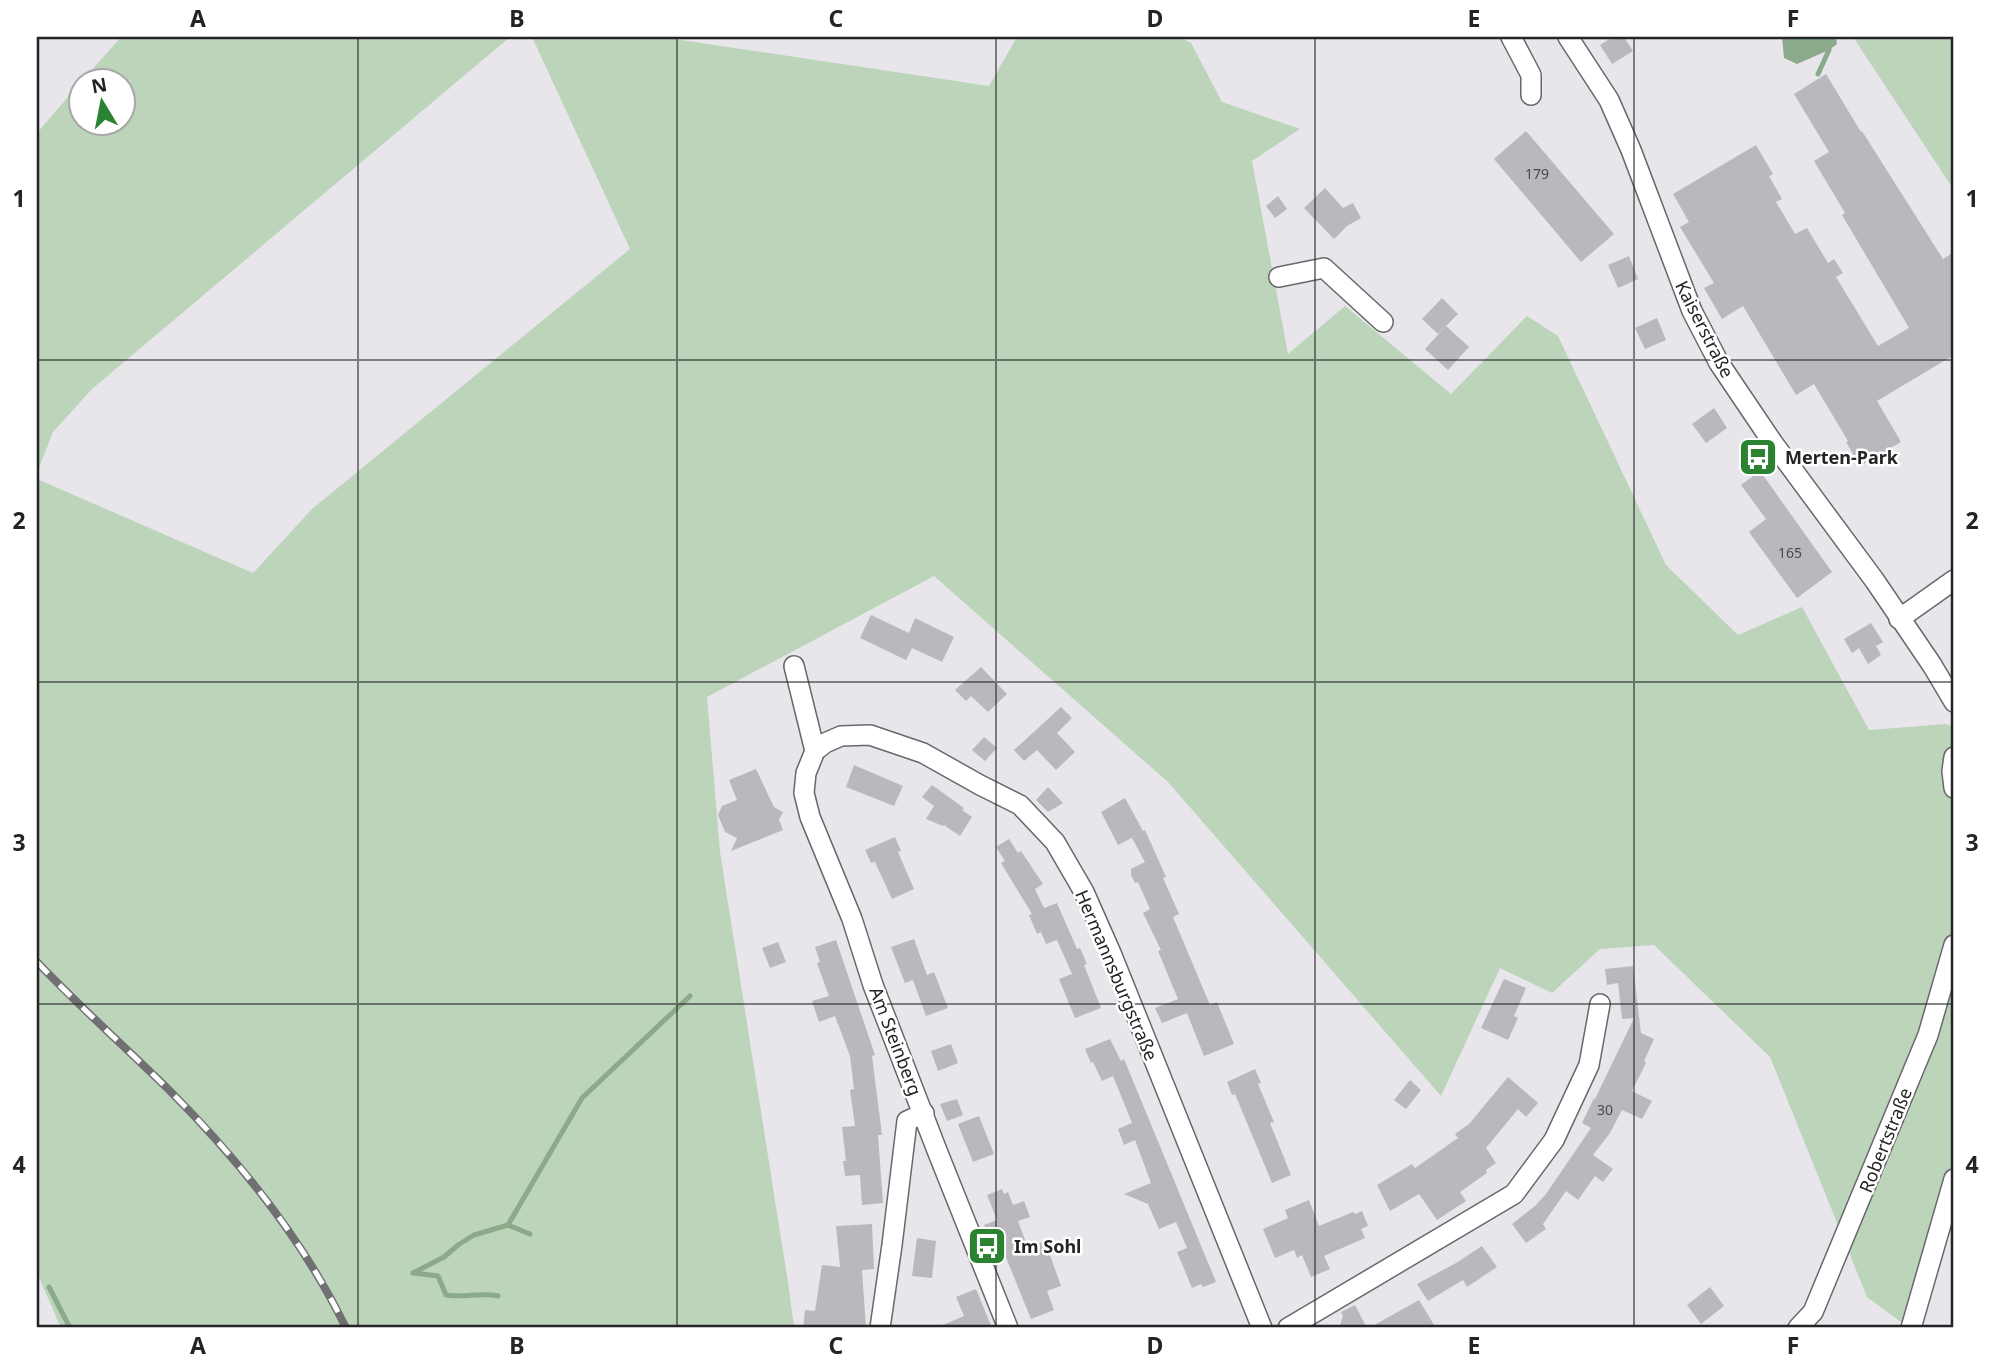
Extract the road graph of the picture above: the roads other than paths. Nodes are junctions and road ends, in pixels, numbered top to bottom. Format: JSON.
{"nodes":[{"id":1,"x":1511,"y":37,"type":"edge"},
{"id":2,"x":1568,"y":37,"type":"edge"},
{"id":3,"x":1531,"y":95,"type":"dead end"},
{"id":4,"x":1279,"y":277,"type":"dead end"},
{"id":5,"x":1383,"y":322,"type":"dead end"},
{"id":6,"x":1954,"y":580,"type":"edge"},
{"id":7,"x":1899,"y":619,"type":"junction"},
{"id":8,"x":794,"y":666,"type":"dead end"},
{"id":9,"x":1954,"y":702,"type":"edge"},
{"id":10,"x":815,"y":751,"type":"junction"},
{"id":11,"x":1954,"y":757,"type":"edge"},
{"id":12,"x":1954,"y":788,"type":"edge"},
{"id":13,"x":1954,"y":945,"type":"edge"},
{"id":14,"x":1600,"y":1004,"type":"dead end"},
{"id":15,"x":924,"y":1113,"type":"junction"},
{"id":16,"x":1954,"y":1179,"type":"edge"},
{"id":17,"x":880,"y":1328,"type":"edge"},
{"id":18,"x":1008,"y":1328,"type":"edge"},
{"id":19,"x":1262,"y":1328,"type":"edge"},
{"id":20,"x":1288,"y":1328,"type":"edge"},
{"id":21,"x":1798,"y":1328,"type":"edge"},
{"id":22,"x":1911,"y":1328,"type":"edge"}],
"edges":[{"from":1,"to":3,"type":"street"},
{"from":2,"to":7,"type":"street","name":"Kaiserstraße"},
{"from":4,"to":5,"type":"street"},
{"from":6,"to":7,"type":"street"},
{"from":7,"to":9,"type":"street","name":"Kaiserstraße"},
{"from":8,"to":10,"type":"street"},
{"from":10,"to":15,"type":"street","name":"Am Steinberg"},
{"from":10,"to":19,"type":"street","name":"Hermannsburgstraße"},
{"from":11,"to":12,"type":"street"},
{"from":13,"to":21,"type":"street","name":"Robertstraße"},
{"from":14,"to":20,"type":"street"},
{"from":15,"to":17,"type":"street"},
{"from":15,"to":18,"type":"street","name":"Am Steinberg"},
{"from":16,"to":22,"type":"street"}]}
